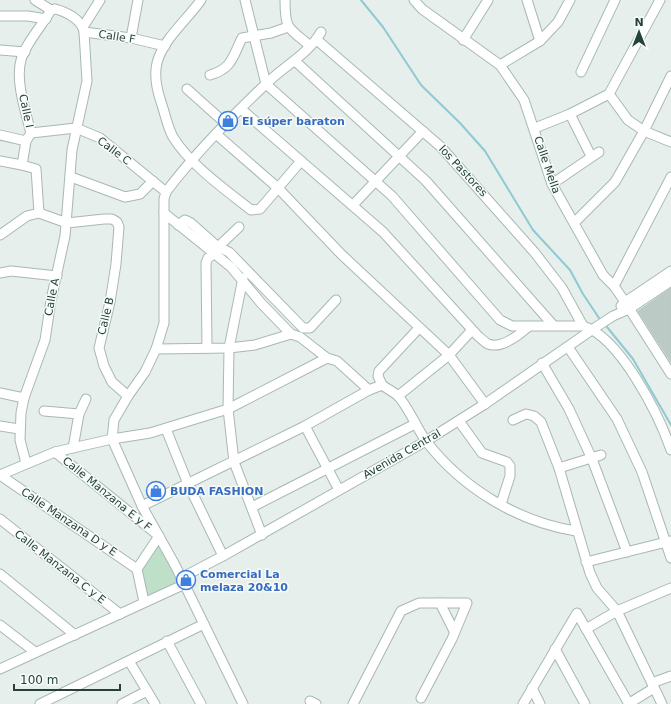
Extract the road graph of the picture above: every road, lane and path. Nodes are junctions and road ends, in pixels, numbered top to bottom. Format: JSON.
{"nodes":[{"id":1,"x":35,"y":0,"type":"edge"},
{"id":2,"x":100,"y":0,"type":"edge"},
{"id":3,"x":138,"y":0,"type":"edge"},
{"id":4,"x":201,"y":0,"type":"edge"},
{"id":5,"x":245,"y":0,"type":"edge"},
{"id":6,"x":285,"y":0,"type":"edge"},
{"id":7,"x":414,"y":0,"type":"edge"},
{"id":8,"x":488,"y":0,"type":"edge"},
{"id":9,"x":527,"y":0,"type":"edge"},
{"id":10,"x":570,"y":0,"type":"edge"},
{"id":11,"x":615,"y":0,"type":"edge"},
{"id":12,"x":660,"y":0,"type":"edge"},
{"id":13,"x":54,"y":6,"type":"edge"},
{"id":14,"x":0,"y":16,"type":"edge"},
{"id":15,"x":46,"y":19,"type":"junction"},
{"id":16,"x":288,"y":27,"type":"junction"},
{"id":17,"x":84,"y":30,"type":"junction"},
{"id":18,"x":254,"y":35,"type":"junction"},
{"id":19,"x":131,"y":38,"type":"junction"},
{"id":20,"x":316,"y":39,"type":"junction"},
{"id":21,"x":463,"y":40,"type":"junction"},
{"id":22,"x":540,"y":41,"type":"junction"},
{"id":23,"x":165,"y":46,"type":"junction"},
{"id":24,"x":0,"y":50,"type":"edge"},
{"id":25,"x":25,"y":52,"type":"junction"},
{"id":26,"x":295,"y":61,"type":"junction"},
{"id":27,"x":500,"y":65,"type":"junction"},
{"id":28,"x":581,"y":72,"type":"dead end"},
{"id":29,"x":210,"y":75,"type":"dead end"},
{"id":30,"x":671,"y":76,"type":"edge"},
{"id":31,"x":266,"y":84,"type":"junction"},
{"id":32,"x":188,"y":88,"type":"dead end"},
{"id":33,"x":609,"y":94,"type":"junction"},
{"id":34,"x":241,"y":109,"type":"junction"},
{"id":35,"x":570,"y":114,"type":"junction"},
{"id":36,"x":225,"y":123,"type":"junction"},
{"id":37,"x":76,"y":128,"type":"junction"},
{"id":38,"x":534,"y":128,"type":"junction"},
{"id":39,"x":644,"y":131,"type":"junction"},
{"id":40,"x":423,"y":132,"type":"junction"},
{"id":41,"x":216,"y":134,"type":"junction"},
{"id":42,"x":0,"y":135,"type":"edge"},
{"id":43,"x":28,"y":137,"type":"junction"},
{"id":44,"x":671,"y":142,"type":"edge"},
{"id":45,"x":399,"y":155,"type":"junction"},
{"id":46,"x":193,"y":160,"type":"junction"},
{"id":47,"x":0,"y":161,"type":"edge"},
{"id":48,"x":301,"y":161,"type":"junction"},
{"id":49,"x":22,"y":165,"type":"junction"},
{"id":50,"x":71,"y":177,"type":"junction"},
{"id":51,"x":671,"y":177,"type":"edge"},
{"id":52,"x":377,"y":180,"type":"junction"},
{"id":53,"x":153,"y":181,"type":"junction"},
{"id":54,"x":552,"y":184,"type":"junction"},
{"id":55,"x":278,"y":188,"type":"junction"},
{"id":56,"x":166,"y":192,"type":"junction"},
{"id":57,"x":353,"y":204,"type":"junction"},
{"id":58,"x":39,"y":213,"type":"junction"},
{"id":59,"x":164,"y":213,"type":"junction"},
{"id":60,"x":67,"y":222,"type":"junction"},
{"id":61,"x":574,"y":223,"type":"junction"},
{"id":62,"x":239,"y":226,"type":"dead end"},
{"id":63,"x":0,"y":235,"type":"edge"},
{"id":64,"x":216,"y":250,"type":"junction"},
{"id":65,"x":671,"y":271,"type":"edge"},
{"id":66,"x":0,"y":273,"type":"edge"},
{"id":67,"x":57,"y":276,"type":"junction"},
{"id":68,"x":243,"y":278,"type":"junction"},
{"id":69,"x":671,"y":281,"type":"edge"},
{"id":70,"x":614,"y":286,"type":"junction"},
{"id":71,"x":336,"y":300,"type":"dead end"},
{"id":72,"x":627,"y":306,"type":"junction"},
{"id":73,"x":553,"y":325,"type":"junction"},
{"id":74,"x":583,"y":326,"type":"junction"},
{"id":75,"x":528,"y":327,"type":"junction"},
{"id":76,"x":419,"y":328,"type":"junction"},
{"id":77,"x":593,"y":329,"type":"junction"},
{"id":78,"x":472,"y":330,"type":"junction"},
{"id":79,"x":292,"y":334,"type":"junction"},
{"id":80,"x":568,"y":347,"type":"junction"},
{"id":81,"x":207,"y":348,"type":"junction"},
{"id":82,"x":228,"y":348,"type":"junction"},
{"id":83,"x":156,"y":349,"type":"junction"},
{"id":84,"x":449,"y":355,"type":"junction"},
{"id":85,"x":327,"y":358,"type":"junction"},
{"id":86,"x":542,"y":363,"type":"junction"},
{"id":87,"x":671,"y":374,"type":"edge"},
{"id":88,"x":382,"y":385,"type":"junction"},
{"id":89,"x":370,"y":390,"type":"junction"},
{"id":90,"x":0,"y":393,"type":"edge"},
{"id":91,"x":128,"y":396,"type":"junction"},
{"id":92,"x":398,"y":396,"type":"junction"},
{"id":93,"x":24,"y":398,"type":"junction"},
{"id":94,"x":86,"y":399,"type":"dead end"},
{"id":95,"x":485,"y":404,"type":"junction"},
{"id":96,"x":228,"y":409,"type":"junction"},
{"id":97,"x":44,"y":411,"type":"dead end"},
{"id":98,"x":79,"y":414,"type":"junction"},
{"id":99,"x":513,"y":420,"type":"dead end"},
{"id":100,"x":459,"y":421,"type":"junction"},
{"id":101,"x":415,"y":424,"type":"junction"},
{"id":102,"x":0,"y":426,"type":"edge"},
{"id":103,"x":305,"y":426,"type":"junction"},
{"id":104,"x":19,"y":429,"type":"junction"},
{"id":105,"x":166,"y":429,"type":"junction"},
{"id":106,"x":112,"y":439,"type":"junction"},
{"id":107,"x":426,"y":441,"type":"junction"},
{"id":108,"x":73,"y":448,"type":"junction"},
{"id":109,"x":671,"y":450,"type":"edge"},
{"id":110,"x":54,"y":452,"type":"junction"},
{"id":111,"x":601,"y":455,"type":"dead end"},
{"id":112,"x":592,"y":459,"type":"junction"},
{"id":113,"x":234,"y":462,"type":"junction"},
{"id":114,"x":26,"y":463,"type":"junction"},
{"id":115,"x":559,"y":468,"type":"junction"},
{"id":116,"x":326,"y":469,"type":"junction"},
{"id":117,"x":0,"y":475,"type":"edge"},
{"id":118,"x":188,"y":484,"type":"junction"},
{"id":119,"x":338,"y":490,"type":"junction"},
{"id":120,"x":501,"y":504,"type":"junction"},
{"id":121,"x":142,"y":506,"type":"junction"},
{"id":122,"x":252,"y":507,"type":"junction"},
{"id":123,"x":0,"y":519,"type":"edge"},
{"id":124,"x":576,"y":531,"type":"junction"},
{"id":125,"x":262,"y":535,"type":"junction"},
{"id":126,"x":158,"y":536,"type":"junction"},
{"id":127,"x":668,"y":541,"type":"edge"},
{"id":128,"x":627,"y":552,"type":"junction"},
{"id":129,"x":223,"y":556,"type":"junction"},
{"id":130,"x":671,"y":558,"type":"edge"},
{"id":131,"x":586,"y":562,"type":"junction"},
{"id":132,"x":137,"y":569,"type":"junction"},
{"id":133,"x":0,"y":574,"type":"edge"},
{"id":134,"x":183,"y":581,"type":"junction"},
{"id":135,"x":671,"y":588,"type":"edge"},
{"id":136,"x":144,"y":602,"type":"junction"},
{"id":137,"x":440,"y":603,"type":"junction"},
{"id":138,"x":617,"y":611,"type":"junction"},
{"id":139,"x":120,"y":614,"type":"junction"},
{"id":140,"x":204,"y":624,"type":"junction"},
{"id":141,"x":0,"y":625,"type":"edge"},
{"id":142,"x":586,"y":629,"type":"junction"},
{"id":143,"x":454,"y":631,"type":"junction"},
{"id":144,"x":75,"y":635,"type":"junction"},
{"id":145,"x":167,"y":641,"type":"junction"},
{"id":146,"x":555,"y":649,"type":"junction"},
{"id":147,"x":35,"y":652,"type":"junction"},
{"id":148,"x":129,"y":661,"type":"junction"},
{"id":149,"x":0,"y":669,"type":"edge"},
{"id":150,"x":671,"y":676,"type":"edge"},
{"id":151,"x":653,"y":685,"type":"junction"},
{"id":152,"x":532,"y":688,"type":"junction"},
{"id":153,"x":147,"y":691,"type":"junction"},
{"id":154,"x":421,"y":698,"type":"dead end"},
{"id":155,"x":40,"y":704,"type":"edge"},
{"id":156,"x":122,"y":704,"type":"edge"},
{"id":157,"x":155,"y":704,"type":"edge"},
{"id":158,"x":201,"y":704,"type":"edge"},
{"id":159,"x":243,"y":704,"type":"edge"},
{"id":160,"x":353,"y":704,"type":"edge"},
{"id":161,"x":523,"y":704,"type":"edge"},
{"id":162,"x":540,"y":704,"type":"edge"},
{"id":163,"x":585,"y":704,"type":"edge"},
{"id":164,"x":629,"y":704,"type":"edge"},
{"id":165,"x":662,"y":704,"type":"edge"}],
"edges":[{"from":1,"to":13,"type":"street","name":"Calle F"},
{"from":2,"to":17,"type":"street"},
{"from":3,"to":19,"type":"street"},
{"from":4,"to":23,"type":"street"},
{"from":5,"to":18,"type":"street"},
{"from":6,"to":16,"type":"street"},
{"from":7,"to":21,"type":"street","name":"Calle Mella"},
{"from":8,"to":21,"type":"street"},
{"from":9,"to":22,"type":"street"},
{"from":10,"to":22,"type":"street"},
{"from":11,"to":28,"type":"street"},
{"from":12,"to":33,"type":"street"},
{"from":13,"to":15,"type":"street","name":"Calle I"},
{"from":13,"to":17,"type":"street","name":"Calle F"},
{"from":14,"to":15,"type":"street"},
{"from":15,"to":25,"type":"street","name":"Calle I"},
{"from":16,"to":18,"type":"street"},
{"from":16,"to":20,"type":"street","name":"los Pastores"},
{"from":17,"to":19,"type":"street","name":"Calle F"},
{"from":17,"to":37,"type":"street","name":"Calle A"},
{"from":18,"to":29,"type":"street"},
{"from":18,"to":31,"type":"street"},
{"from":19,"to":23,"type":"street","name":"Calle F"},
{"from":20,"to":26,"type":"street"},
{"from":20,"to":40,"type":"street","name":"los Pastores"},
{"from":21,"to":27,"type":"street","name":"Calle Mella"},
{"from":22,"to":27,"type":"street"},
{"from":23,"to":46,"type":"street"},
{"from":24,"to":25,"type":"street"},
{"from":25,"to":43,"type":"street","name":"Calle I"},
{"from":26,"to":31,"type":"street"},
{"from":26,"to":45,"type":"street"},
{"from":27,"to":38,"type":"street","name":"Calle Mella"},
{"from":30,"to":39,"type":"street"},
{"from":31,"to":34,"type":"street"},
{"from":31,"to":52,"type":"street"},
{"from":32,"to":36,"type":"street"},
{"from":33,"to":35,"type":"street"},
{"from":33,"to":39,"type":"street"},
{"from":34,"to":36,"type":"street"},
{"from":34,"to":48,"type":"street"},
{"from":35,"to":38,"type":"street"},
{"from":35,"to":54,"type":"street"},
{"from":36,"to":41,"type":"street"},
{"from":37,"to":43,"type":"street","name":"Calle C"},
{"from":37,"to":50,"type":"street","name":"Calle A"},
{"from":37,"to":53,"type":"street","name":"Calle C"},
{"from":38,"to":54,"type":"street","name":"Calle Mella"},
{"from":39,"to":44,"type":"street"},
{"from":39,"to":61,"type":"street"},
{"from":40,"to":45,"type":"street"},
{"from":40,"to":74,"type":"street","name":"los Pastores"},
{"from":41,"to":46,"type":"street"},
{"from":41,"to":55,"type":"street"},
{"from":42,"to":43,"type":"street","name":"Calle C"},
{"from":43,"to":49,"type":"street","name":"Calle I"},
{"from":45,"to":52,"type":"street"},
{"from":45,"to":73,"type":"street"},
{"from":46,"to":55,"type":"street"},
{"from":46,"to":56,"type":"street"},
{"from":47,"to":49,"type":"street"},
{"from":48,"to":55,"type":"street"},
{"from":48,"to":57,"type":"street"},
{"from":49,"to":58,"type":"street"},
{"from":50,"to":53,"type":"street"},
{"from":50,"to":60,"type":"street","name":"Calle A"},
{"from":51,"to":70,"type":"street"},
{"from":52,"to":57,"type":"street"},
{"from":52,"to":75,"type":"street"},
{"from":53,"to":56,"type":"street","name":"Calle C"},
{"from":54,"to":61,"type":"street","name":"Calle Mella"},
{"from":55,"to":76,"type":"street"},
{"from":56,"to":59,"type":"street"},
{"from":57,"to":78,"type":"street"},
{"from":58,"to":60,"type":"street"},
{"from":58,"to":63,"type":"street"},
{"from":59,"to":64,"type":"street"},
{"from":59,"to":83,"type":"street"},
{"from":60,"to":67,"type":"street","name":"Calle A"},
{"from":60,"to":91,"type":"street","name":"Calle B"},
{"from":61,"to":70,"type":"street","name":"Calle Mella"},
{"from":62,"to":64,"type":"street"},
{"from":64,"to":68,"type":"street"},
{"from":64,"to":71,"type":"street"},
{"from":64,"to":81,"type":"street"},
{"from":65,"to":72,"type":"street","name":"Avenida Central"},
{"from":66,"to":67,"type":"street"},
{"from":67,"to":93,"type":"street","name":"Calle A"},
{"from":68,"to":79,"type":"street"},
{"from":68,"to":82,"type":"street"},
{"from":69,"to":72,"type":"street","name":"Avenida Central"},
{"from":70,"to":72,"type":"street","name":"Calle Mella"},
{"from":72,"to":77,"type":"street","name":"Avenida Central"},
{"from":72,"to":87,"type":"street","name":"Calle Mella"},
{"from":73,"to":74,"type":"street"},
{"from":73,"to":75,"type":"street"},
{"from":74,"to":77,"type":"street"},
{"from":75,"to":78,"type":"street"},
{"from":76,"to":84,"type":"street"},
{"from":76,"to":88,"type":"street"},
{"from":77,"to":80,"type":"street","name":"Avenida Central"},
{"from":77,"to":109,"type":"street"},
{"from":78,"to":84,"type":"street"},
{"from":79,"to":82,"type":"street"},
{"from":79,"to":85,"type":"street"},
{"from":80,"to":86,"type":"street","name":"Avenida Central"},
{"from":80,"to":127,"type":"street"},
{"from":81,"to":82,"type":"street"},
{"from":81,"to":83,"type":"street"},
{"from":82,"to":96,"type":"street"},
{"from":83,"to":91,"type":"street"},
{"from":84,"to":92,"type":"street"},
{"from":84,"to":95,"type":"street"},
{"from":85,"to":89,"type":"street"},
{"from":85,"to":96,"type":"street"},
{"from":86,"to":95,"type":"street","name":"Avenida Central"},
{"from":86,"to":112,"type":"street"},
{"from":88,"to":89,"type":"street"},
{"from":88,"to":92,"type":"street"},
{"from":89,"to":103,"type":"street"},
{"from":90,"to":93,"type":"street"},
{"from":91,"to":106,"type":"street"},
{"from":92,"to":101,"type":"street"},
{"from":93,"to":104,"type":"street","name":"Calle A"},
{"from":94,"to":98,"type":"street"},
{"from":95,"to":100,"type":"street","name":"Avenida Central"},
{"from":96,"to":105,"type":"street"},
{"from":96,"to":113,"type":"street"},
{"from":97,"to":98,"type":"street"},
{"from":98,"to":108,"type":"street"},
{"from":99,"to":115,"type":"street"},
{"from":100,"to":107,"type":"street","name":"Avenida Central"},
{"from":100,"to":120,"type":"street"},
{"from":101,"to":107,"type":"street"},
{"from":101,"to":116,"type":"street"},
{"from":102,"to":104,"type":"street"},
{"from":103,"to":113,"type":"street"},
{"from":103,"to":116,"type":"street"},
{"from":104,"to":114,"type":"street","name":"Calle A"},
{"from":105,"to":106,"type":"street"},
{"from":105,"to":118,"type":"street"},
{"from":106,"to":108,"type":"street"},
{"from":106,"to":121,"type":"street"},
{"from":107,"to":119,"type":"street","name":"Avenida Central"},
{"from":107,"to":120,"type":"street"},
{"from":108,"to":110,"type":"street"},
{"from":110,"to":114,"type":"street"},
{"from":110,"to":126,"type":"street","name":"Calle Manzana E y F"},
{"from":111,"to":112,"type":"street"},
{"from":112,"to":115,"type":"street"},
{"from":112,"to":128,"type":"street"},
{"from":113,"to":118,"type":"street"},
{"from":113,"to":122,"type":"street"},
{"from":114,"to":117,"type":"street"},
{"from":115,"to":124,"type":"street"},
{"from":116,"to":119,"type":"street"},
{"from":116,"to":122,"type":"street"},
{"from":117,"to":132,"type":"street","name":"Calle Manzana D y E"},
{"from":118,"to":121,"type":"street"},
{"from":118,"to":129,"type":"street"},
{"from":119,"to":125,"type":"street","name":"Avenida Central"},
{"from":120,"to":124,"type":"street"},
{"from":121,"to":126,"type":"street"},
{"from":122,"to":125,"type":"street"},
{"from":123,"to":139,"type":"street","name":"Calle Manzana C y E"},
{"from":124,"to":131,"type":"street"},
{"from":125,"to":129,"type":"street","name":"Avenida Central"},
{"from":126,"to":132,"type":"street"},
{"from":126,"to":134,"type":"street"},
{"from":127,"to":128,"type":"street"},
{"from":127,"to":130,"type":"street"},
{"from":128,"to":131,"type":"street"},
{"from":129,"to":134,"type":"street","name":"Avenida Central"},
{"from":131,"to":138,"type":"street"},
{"from":132,"to":136,"type":"street"},
{"from":133,"to":144,"type":"street"},
{"from":134,"to":136,"type":"street","name":"Avenida Central"},
{"from":134,"to":140,"type":"street"},
{"from":135,"to":138,"type":"street"},
{"from":136,"to":139,"type":"street","name":"Avenida Central"},
{"from":137,"to":143,"type":"street"},
{"from":137,"to":143,"type":"street"},
{"from":137,"to":160,"type":"street"},
{"from":138,"to":142,"type":"street"},
{"from":138,"to":151,"type":"street"},
{"from":139,"to":144,"type":"street","name":"Avenida Central"},
{"from":140,"to":145,"type":"street"},
{"from":140,"to":159,"type":"street"},
{"from":141,"to":147,"type":"street"},
{"from":142,"to":146,"type":"street"},
{"from":142,"to":164,"type":"street"},
{"from":143,"to":154,"type":"street"},
{"from":144,"to":147,"type":"street","name":"Avenida Central"},
{"from":145,"to":148,"type":"street"},
{"from":145,"to":158,"type":"street"},
{"from":146,"to":152,"type":"street"},
{"from":146,"to":163,"type":"street"},
{"from":147,"to":149,"type":"street","name":"Avenida Central"},
{"from":148,"to":153,"type":"street"},
{"from":148,"to":155,"type":"street"},
{"from":150,"to":151,"type":"street"},
{"from":151,"to":164,"type":"street"},
{"from":151,"to":165,"type":"street"},
{"from":152,"to":161,"type":"street"},
{"from":152,"to":162,"type":"street"},
{"from":153,"to":156,"type":"street"},
{"from":153,"to":157,"type":"street"}]}
